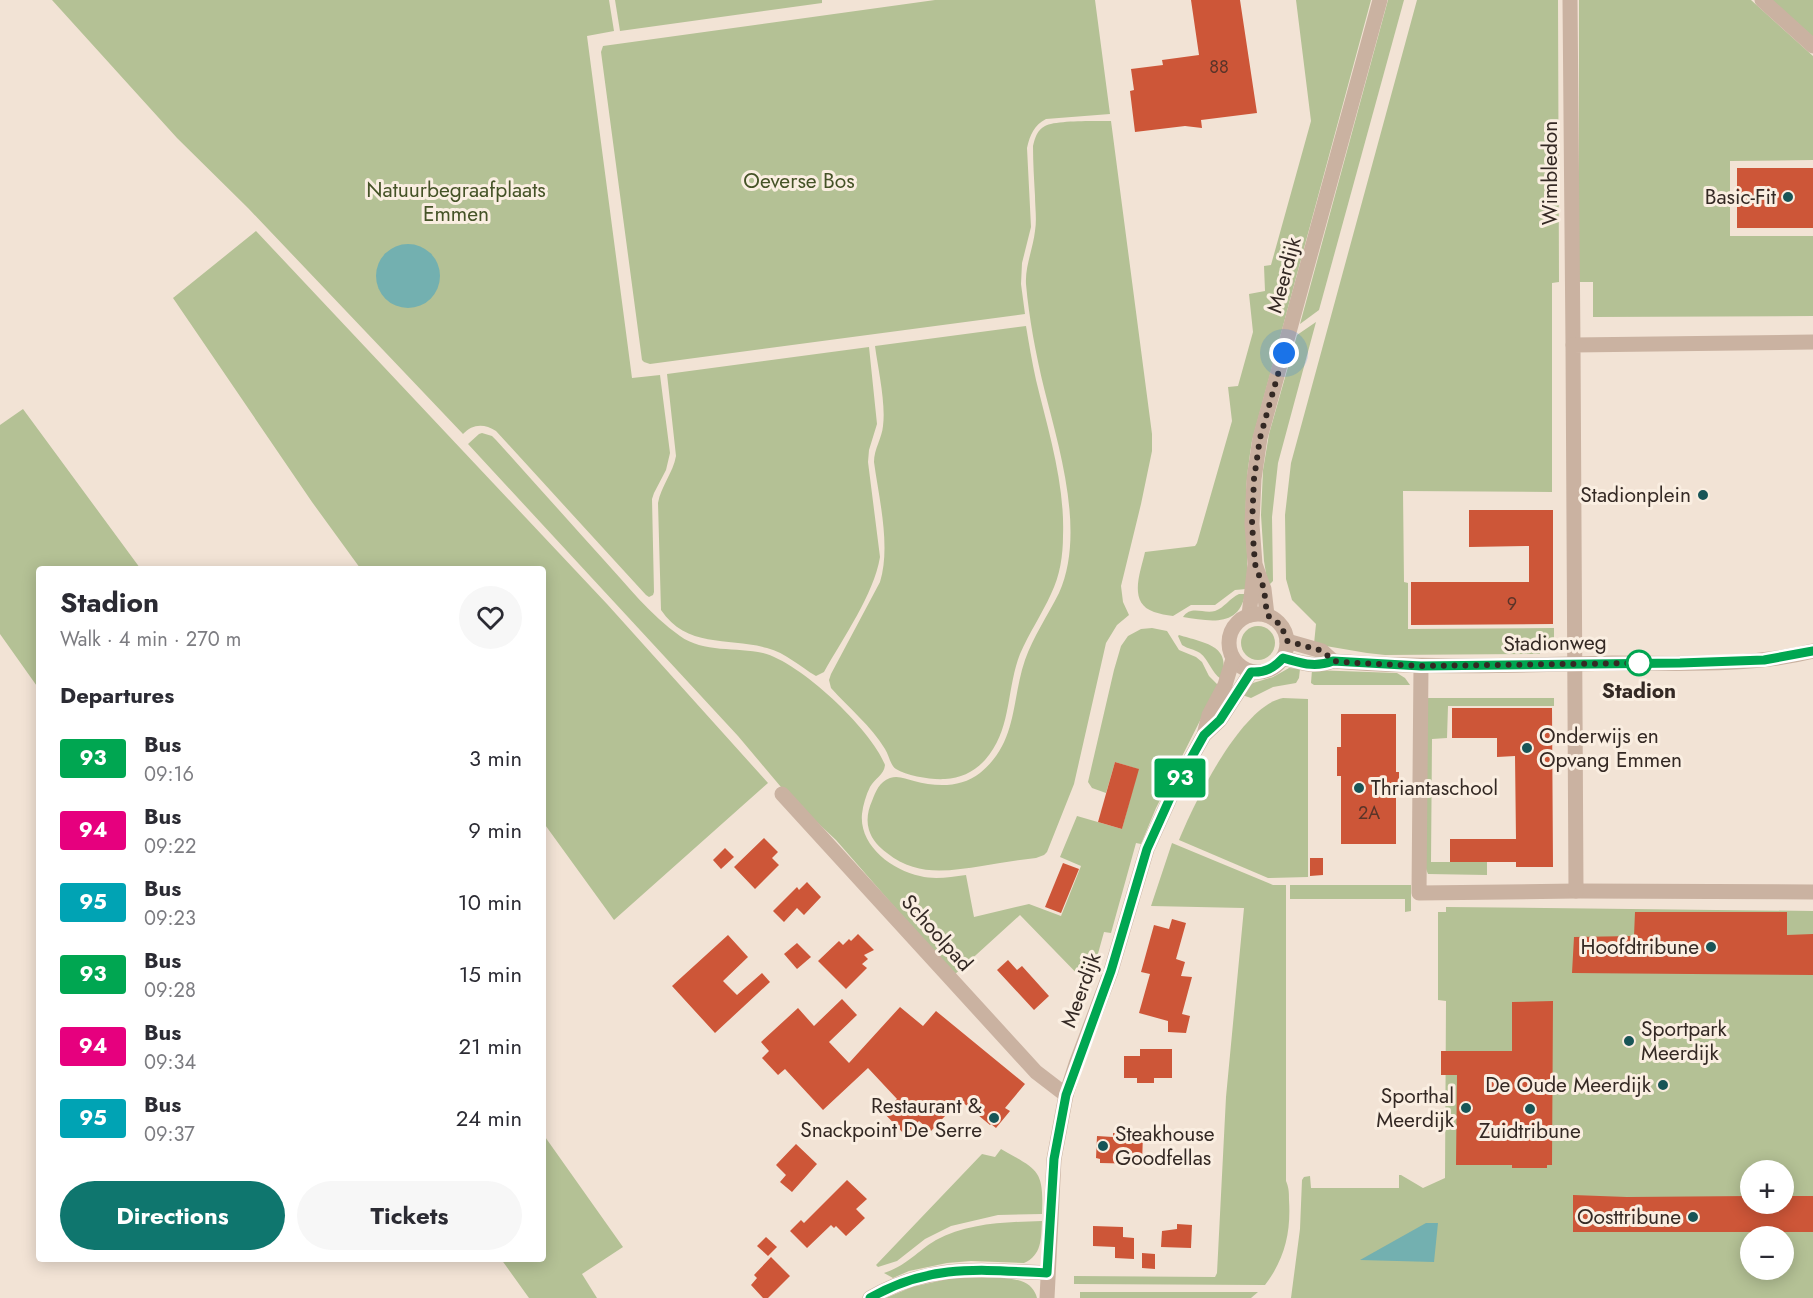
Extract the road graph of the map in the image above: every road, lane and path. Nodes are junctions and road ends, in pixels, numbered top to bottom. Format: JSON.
{"nodes":[{"id":1,"x":1380,"y":0,"type":"edge"},
{"id":2,"x":1570,"y":0,"type":"edge"},
{"id":3,"x":1762,"y":0,"type":"edge"},
{"id":4,"x":1813,"y":46,"type":"edge"},
{"id":5,"x":1813,"y":342,"type":"edge"},
{"id":6,"x":1573,"y":345,"type":"junction"},
{"id":7,"x":1255,"y":564,"type":"junction"},
{"id":8,"x":1249,"y":615,"type":"junction"},
{"id":9,"x":1267,"y":615,"type":"junction"},
{"id":10,"x":1287,"y":641,"type":"junction"},
{"id":11,"x":1813,"y":651,"type":"edge"},
{"id":12,"x":1283,"y":658,"type":"junction"},
{"id":13,"x":1233,"y":659,"type":"junction"},
{"id":14,"x":1333,"y":661,"type":"junction"},
{"id":15,"x":1574,"y":664,"type":"junction"},
{"id":16,"x":1421,"y":666,"type":"junction"},
{"id":17,"x":1251,"y":672,"type":"junction"},
{"id":18,"x":1204,"y":735,"type":"junction"},
{"id":19,"x":782,"y":794,"type":"dead end"},
{"id":20,"x":1576,"y":891,"type":"junction"},
{"id":21,"x":1813,"y":892,"type":"edge"},
{"id":22,"x":1066,"y":1095,"type":"junction"},
{"id":23,"x":1047,"y":1273,"type":"junction"},
{"id":24,"x":870,"y":1298,"type":"edge"},
{"id":25,"x":1047,"y":1298,"type":"edge"}],
"edges":[{"from":1,"to":7,"type":"street","name":"Meerdijk"},
{"from":2,"to":6,"type":"street","name":"Wimbledon"},
{"from":3,"to":4,"type":"street"},
{"from":5,"to":6,"type":"street"},
{"from":6,"to":15,"type":"street"},
{"from":7,"to":8,"type":"street","name":"Meerdijk"},
{"from":7,"to":9,"type":"street","name":"Meerdijk"},
{"from":8,"to":9,"type":"street"},
{"from":8,"to":13,"type":"street"},
{"from":9,"to":10,"type":"street"},
{"from":10,"to":12,"type":"street"},
{"from":10,"to":14,"type":"street","name":"Stadionweg"},
{"from":11,"to":15,"type":"street","name":"Stadionweg"},
{"from":12,"to":14,"type":"street","name":"Stadionweg"},
{"from":12,"to":17,"type":"street"},
{"from":13,"to":17,"type":"street"},
{"from":13,"to":18,"type":"street","name":"Meerdijk"},
{"from":14,"to":16,"type":"street","name":"Stadionweg"},
{"from":15,"to":16,"type":"street","name":"Stadionweg"},
{"from":15,"to":20,"type":"street"},
{"from":16,"to":20,"type":"street"},
{"from":17,"to":18,"type":"street","name":"Meerdijk"},
{"from":18,"to":22,"type":"street","name":"Meerdijk"},
{"from":19,"to":22,"type":"street","name":"Schoolpad"},
{"from":20,"to":21,"type":"street"},
{"from":22,"to":23,"type":"street","name":"Meerdijk"},
{"from":23,"to":24,"type":"street"},
{"from":23,"to":25,"type":"street","name":"Meerdijk"}]}
